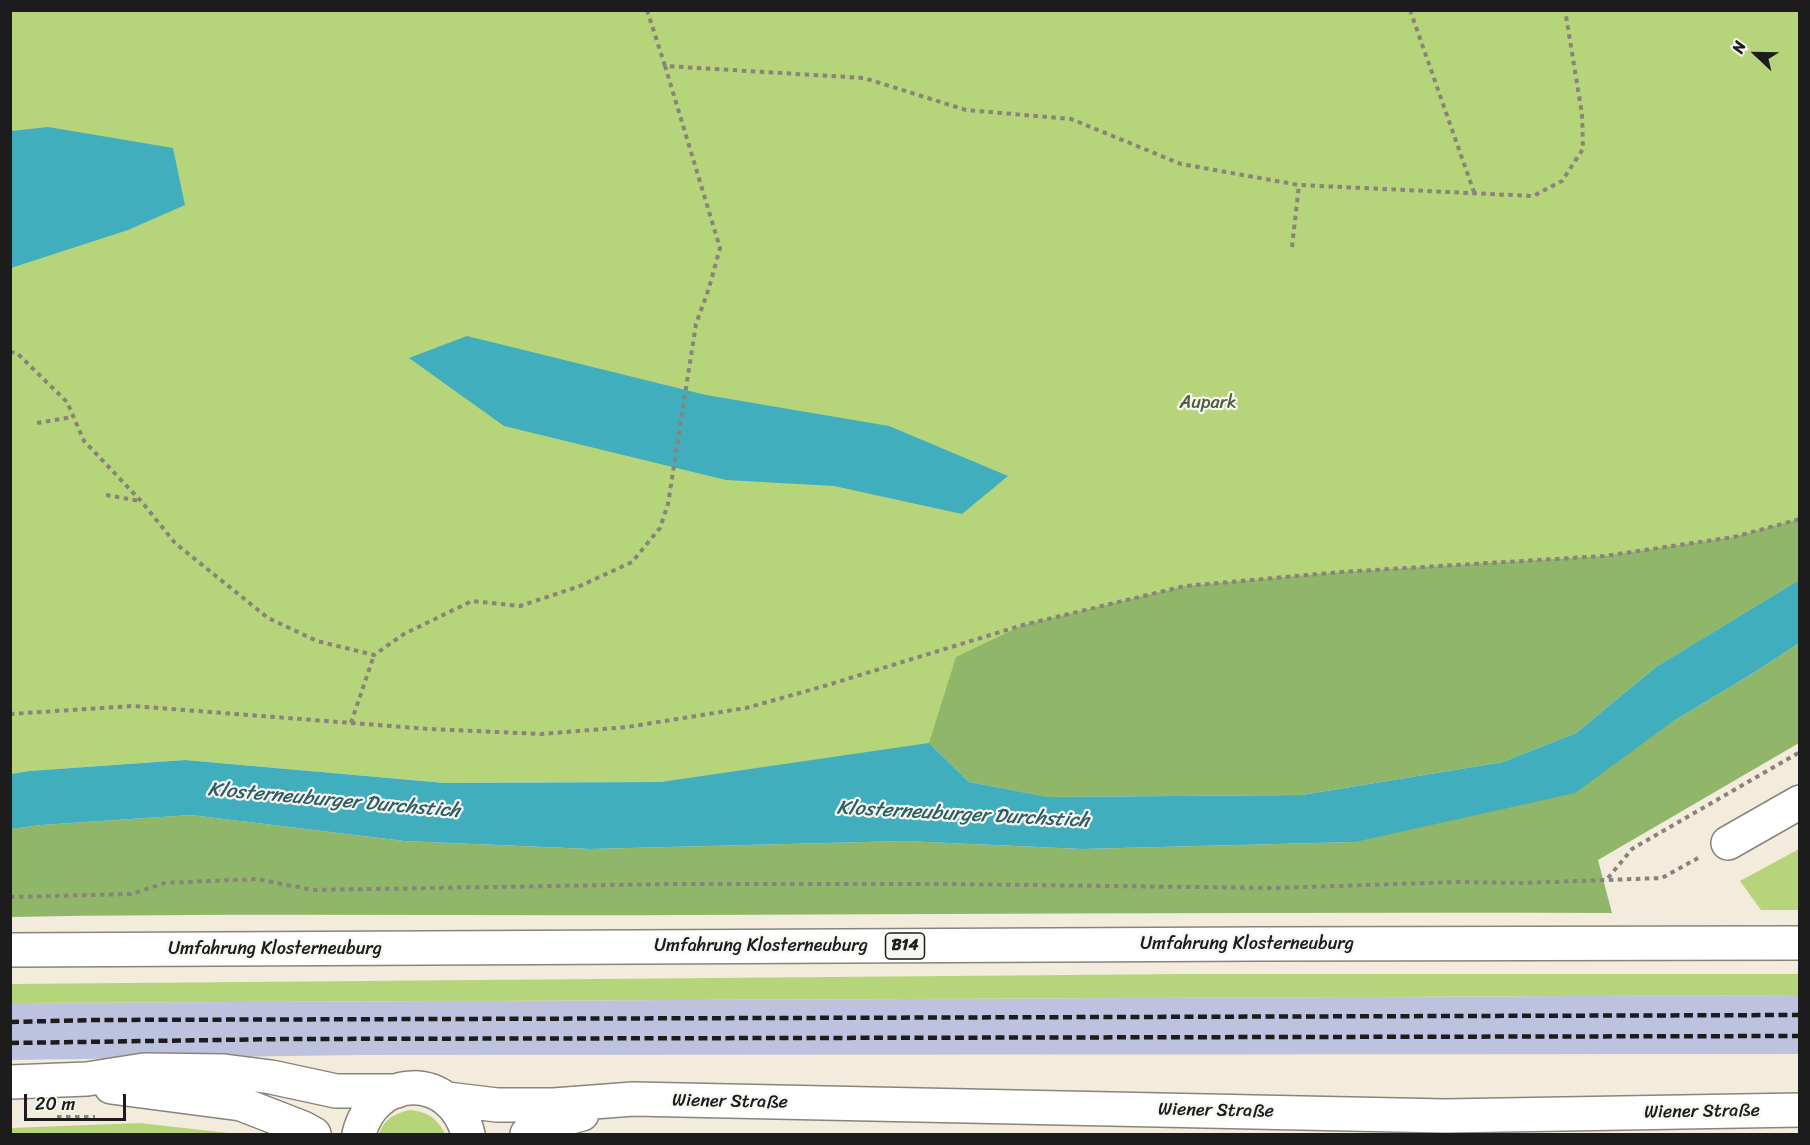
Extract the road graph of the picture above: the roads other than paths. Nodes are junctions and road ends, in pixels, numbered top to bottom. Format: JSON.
{"nodes":[{"id":1,"x":1800,"y":802,"type":"edge"},
{"id":2,"x":1728,"y":843,"type":"road end"},
{"id":3,"x":1800,"y":943,"type":"edge"},
{"id":4,"x":10,"y":950,"type":"edge"},
{"id":5,"x":87,"y":1079,"type":"junction"},
{"id":6,"x":10,"y":1082,"type":"edge"},
{"id":7,"x":397,"y":1091,"type":"junction"},
{"id":8,"x":447,"y":1099,"type":"junction"},
{"id":9,"x":633,"y":1099,"type":"junction"},
{"id":10,"x":1800,"y":1110,"type":"edge"},
{"id":11,"x":1085,"y":1121,"type":"edge"},
{"id":12,"x":1266,"y":1123,"type":"edge"},
{"id":13,"x":314,"y":1134,"type":"edge"},
{"id":14,"x":359,"y":1134,"type":"edge"},
{"id":15,"x":468,"y":1134,"type":"edge"},
{"id":16,"x":527,"y":1134,"type":"edge"}],
"edges":[{"from":1,"to":2,"type":"street"},
{"from":3,"to":4,"type":"street","name":"Umfahrung Klosterneuburg","number":"B14"},
{"from":5,"to":6,"type":"street","name":"Wiener Straße"},
{"from":5,"to":7,"type":"street","name":"Wiener Straße"},
{"from":5,"to":13,"type":"street","name":"Wiener Straße"},
{"from":7,"to":8,"type":"street","name":"Wiener Straße"},
{"from":7,"to":14,"type":"street","name":"Wiener Straße"},
{"from":8,"to":9,"type":"street","name":"Wiener Straße"},
{"from":8,"to":15,"type":"street"},
{"from":9,"to":11,"type":"street","name":"Wiener Straße"},
{"from":9,"to":16,"type":"street","name":"Wiener Straße"},
{"from":10,"to":12,"type":"street","name":"Wiener Straße"},
{"from":11,"to":12,"type":"street","name":"Wiener Straße"}]}
